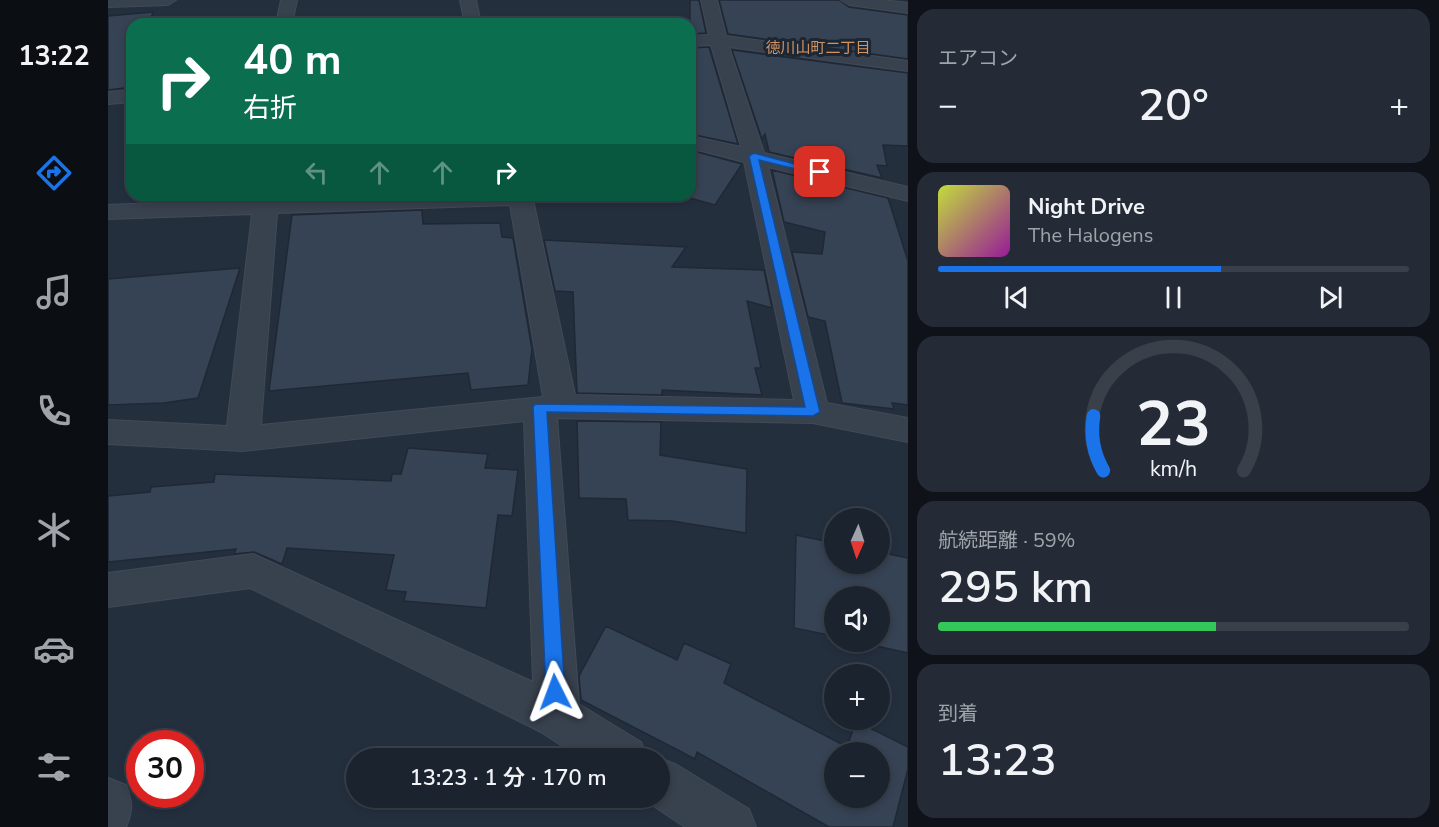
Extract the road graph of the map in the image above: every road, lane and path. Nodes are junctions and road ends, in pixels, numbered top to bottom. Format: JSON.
{"nodes":[{"id":1,"x":168,"y":0,"type":"edge"},
{"id":2,"x":289,"y":0,"type":"edge"},
{"id":3,"x":468,"y":0,"type":"edge"},
{"id":4,"x":709,"y":0,"type":"edge"},
{"id":5,"x":849,"y":0,"type":"edge"},
{"id":6,"x":108,"y":2,"type":"edge"},
{"id":7,"x":908,"y":8,"type":"edge"},
{"id":8,"x":285,"y":18,"type":"edge"},
{"id":9,"x":472,"y":18,"type":"edge"},
{"id":10,"x":718,"y":40,"type":"junction"},
{"id":11,"x":696,"y":41,"type":"edge"},
{"id":12,"x":908,"y":66,"type":"edge"},
{"id":13,"x":126,"y":96,"type":"edge"},
{"id":14,"x":108,"y":98,"type":"edge"},
{"id":15,"x":696,"y":143,"type":"edge"},
{"id":16,"x":754,"y":156,"type":"junction"},
{"id":17,"x":908,"y":194,"type":"edge"},
{"id":18,"x":265,"y":201,"type":"edge"},
{"id":19,"x":521,"y":201,"type":"edge"},
{"id":20,"x":108,"y":212,"type":"edge"},
{"id":21,"x":550,"y":406,"type":"junction"},
{"id":22,"x":813,"y":412,"type":"junction"},
{"id":23,"x":908,"y":430,"type":"edge"},
{"id":24,"x":108,"y":432,"type":"edge"},
{"id":25,"x":243,"y":439,"type":"junction"},
{"id":26,"x":108,"y":591,"type":"edge"},
{"id":27,"x":556,"y":716,"type":"junction"},
{"id":28,"x":607,"y":748,"type":"edge"},
{"id":29,"x":670,"y":788,"type":"edge"},
{"id":30,"x":108,"y":803,"type":"edge"},
{"id":31,"x":108,"y":810,"type":"edge"},
{"id":32,"x":731,"y":827,"type":"edge"}],
"edges":[{"from":1,"to":6,"type":"street"},
{"from":2,"to":8,"type":"street"},
{"from":3,"to":9,"type":"street"},
{"from":4,"to":10,"type":"street"},
{"from":5,"to":7,"type":"street"},
{"from":10,"to":11,"type":"street"},
{"from":10,"to":12,"type":"street"},
{"from":10,"to":16,"type":"street"},
{"from":13,"to":14,"type":"street"},
{"from":15,"to":16,"type":"street"},
{"from":16,"to":17,"type":"street"},
{"from":16,"to":22,"type":"street"},
{"from":18,"to":20,"type":"street"},
{"from":18,"to":25,"type":"street"},
{"from":19,"to":21,"type":"street"},
{"from":21,"to":22,"type":"street"},
{"from":21,"to":25,"type":"street"},
{"from":21,"to":27,"type":"street"},
{"from":22,"to":23,"type":"street"},
{"from":24,"to":25,"type":"street"},
{"from":26,"to":27,"type":"street"},
{"from":27,"to":28,"type":"street"},
{"from":29,"to":32,"type":"street"},
{"from":30,"to":31,"type":"street"}]}
